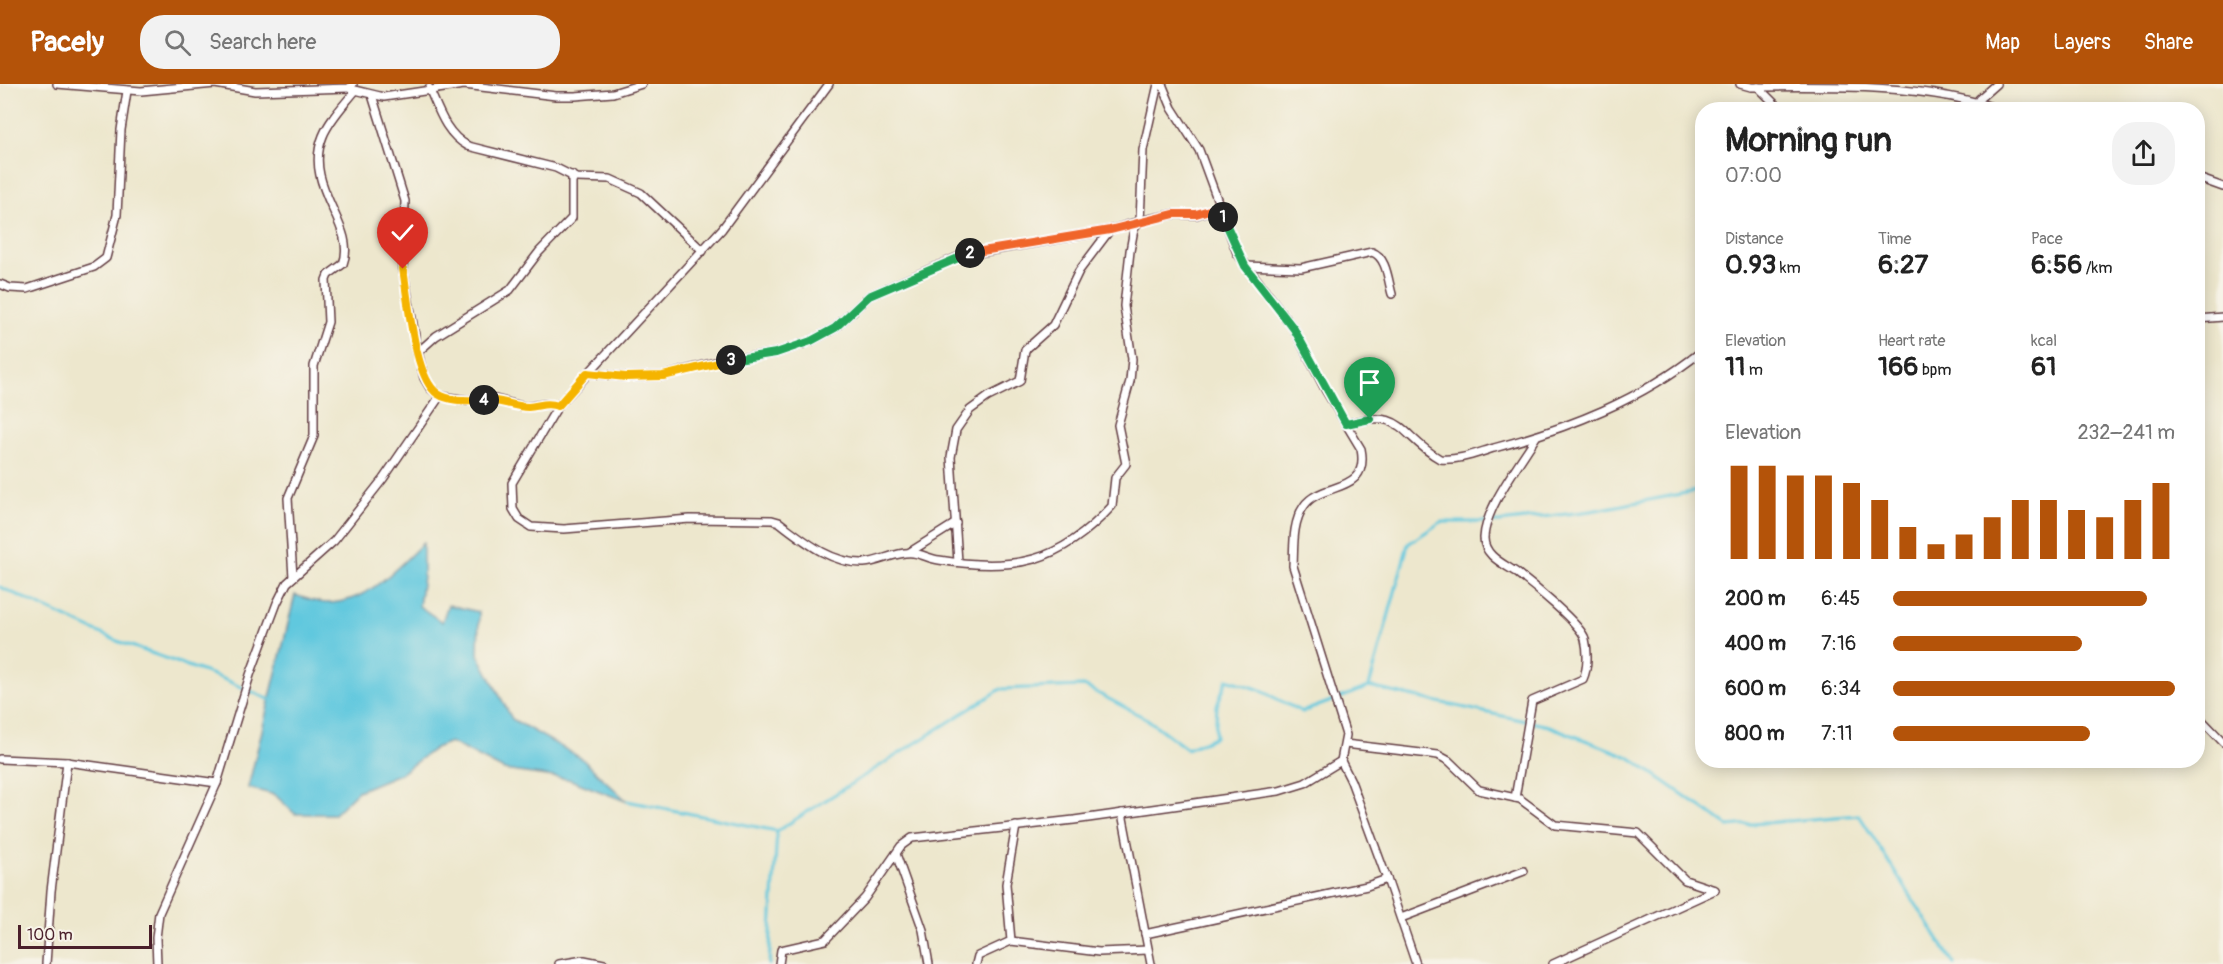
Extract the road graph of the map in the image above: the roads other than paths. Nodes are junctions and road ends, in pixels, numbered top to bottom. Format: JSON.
{"nodes":[{"id":1,"x":57,"y":84,"type":"edge"},
{"id":2,"x":215,"y":84,"type":"edge"},
{"id":3,"x":593,"y":84,"type":"edge"},
{"id":4,"x":642,"y":84,"type":"edge"},
{"id":5,"x":829,"y":84,"type":"edge"},
{"id":6,"x":1160,"y":84,"type":"edge"},
{"id":7,"x":1740,"y":84,"type":"edge"},
{"id":8,"x":1996,"y":84,"type":"edge"},
{"id":9,"x":1820,"y":85,"type":"edge"},
{"id":10,"x":440,"y":86,"type":"edge"},
{"id":11,"x":1758,"y":87,"type":"junction"},
{"id":12,"x":352,"y":88,"type":"edge"},
{"id":13,"x":429,"y":88,"type":"junction"},
{"id":14,"x":127,"y":91,"type":"junction"},
{"id":15,"x":593,"y":93,"type":"junction"},
{"id":16,"x":372,"y":95,"type":"junction"},
{"id":17,"x":1979,"y":99,"type":"junction"},
{"id":18,"x":1773,"y":102,"type":"edge"},
{"id":19,"x":1985,"y":102,"type":"edge"},
{"id":20,"x":572,"y":175,"type":"junction"},
{"id":21,"x":2205,"y":181,"type":"edge"},
{"id":22,"x":2223,"y":187,"type":"edge"},
{"id":23,"x":1219,"y":207,"type":"junction"},
{"id":24,"x":1140,"y":220,"type":"junction"},
{"id":25,"x":1110,"y":230,"type":"junction"},
{"id":26,"x":702,"y":251,"type":"junction"},
{"id":27,"x":1245,"y":266,"type":"junction"},
{"id":28,"x":0,"y":284,"type":"edge"},
{"id":29,"x":1392,"y":294,"type":"dead end"},
{"id":30,"x":2223,"y":317,"type":"edge"},
{"id":31,"x":2205,"y":318,"type":"edge"},
{"id":32,"x":418,"y":351,"type":"junction"},
{"id":33,"x":1695,"y":356,"type":"edge"},
{"id":34,"x":587,"y":373,"type":"junction"},
{"id":35,"x":440,"y":396,"type":"junction"},
{"id":36,"x":558,"y":406,"type":"junction"},
{"id":37,"x":1346,"y":424,"type":"junction"},
{"id":38,"x":1536,"y":437,"type":"junction"},
{"id":39,"x":956,"y":523,"type":"junction"},
{"id":40,"x":910,"y":552,"type":"junction"},
{"id":41,"x":957,"y":562,"type":"junction"},
{"id":42,"x":293,"y":577,"type":"junction"},
{"id":43,"x":2205,"y":723,"type":"edge"},
{"id":44,"x":2223,"y":741,"type":"edge"},
{"id":45,"x":1345,"y":744,"type":"junction"},
{"id":46,"x":0,"y":759,"type":"edge"},
{"id":47,"x":1341,"y":761,"type":"junction"},
{"id":48,"x":67,"y":762,"type":"junction"},
{"id":49,"x":217,"y":783,"type":"junction"},
{"id":50,"x":1515,"y":798,"type":"junction"},
{"id":51,"x":1122,"y":813,"type":"junction"},
{"id":52,"x":1016,"y":826,"type":"junction"},
{"id":53,"x":896,"y":854,"type":"junction"},
{"id":54,"x":1524,"y":871,"type":"dead end"},
{"id":55,"x":1387,"y":879,"type":"junction"},
{"id":56,"x":1401,"y":918,"type":"junction"},
{"id":57,"x":1145,"y":934,"type":"junction"},
{"id":58,"x":1011,"y":942,"type":"junction"},
{"id":59,"x":1148,"y":950,"type":"junction"},
{"id":60,"x":46,"y":964,"type":"edge"},
{"id":61,"x":157,"y":964,"type":"edge"},
{"id":62,"x":559,"y":964,"type":"edge"},
{"id":63,"x":604,"y":964,"type":"edge"},
{"id":64,"x":779,"y":964,"type":"edge"},
{"id":65,"x":929,"y":964,"type":"edge"},
{"id":66,"x":976,"y":964,"type":"edge"},
{"id":67,"x":1151,"y":964,"type":"edge"},
{"id":68,"x":1416,"y":964,"type":"edge"},
{"id":69,"x":1553,"y":964,"type":"edge"}],
"edges":[{"from":1,"to":14,"type":"street"},
{"from":2,"to":12,"type":"street"},
{"from":2,"to":14,"type":"street"},
{"from":3,"to":15,"type":"street"},
{"from":4,"to":15,"type":"street"},
{"from":5,"to":26,"type":"street"},
{"from":6,"to":23,"type":"street"},
{"from":6,"to":24,"type":"street"},
{"from":7,"to":11,"type":"street"},
{"from":8,"to":17,"type":"street"},
{"from":9,"to":11,"type":"street"},
{"from":9,"to":17,"type":"street"},
{"from":10,"to":13,"type":"street"},
{"from":10,"to":15,"type":"street"},
{"from":11,"to":18,"type":"street"},
{"from":12,"to":16,"type":"street"},
{"from":12,"to":42,"type":"street"},
{"from":13,"to":16,"type":"street"},
{"from":13,"to":20,"type":"street"},
{"from":14,"to":28,"type":"street"},
{"from":16,"to":32,"type":"street"},
{"from":17,"to":19,"type":"street"},
{"from":20,"to":26,"type":"street"},
{"from":20,"to":32,"type":"street"},
{"from":21,"to":22,"type":"street"},
{"from":23,"to":24,"type":"street"},
{"from":23,"to":27,"type":"street"},
{"from":24,"to":25,"type":"street"},
{"from":24,"to":41,"type":"street"},
{"from":25,"to":34,"type":"street"},
{"from":25,"to":39,"type":"street"},
{"from":26,"to":34,"type":"street"},
{"from":27,"to":29,"type":"street"},
{"from":27,"to":37,"type":"street"},
{"from":30,"to":31,"type":"street"},
{"from":32,"to":35,"type":"street"},
{"from":33,"to":38,"type":"street"},
{"from":34,"to":36,"type":"street"},
{"from":35,"to":36,"type":"street"},
{"from":35,"to":42,"type":"street"},
{"from":36,"to":40,"type":"street"},
{"from":37,"to":38,"type":"street"},
{"from":37,"to":45,"type":"street"},
{"from":38,"to":50,"type":"street"},
{"from":39,"to":40,"type":"street"},
{"from":39,"to":41,"type":"street"},
{"from":40,"to":41,"type":"street"},
{"from":42,"to":49,"type":"street"},
{"from":43,"to":44,"type":"street"},
{"from":45,"to":47,"type":"street"},
{"from":45,"to":50,"type":"street"},
{"from":46,"to":48,"type":"street"},
{"from":47,"to":51,"type":"street"},
{"from":47,"to":55,"type":"street"},
{"from":48,"to":49,"type":"street"},
{"from":48,"to":60,"type":"street"},
{"from":49,"to":61,"type":"street"},
{"from":50,"to":69,"type":"street"},
{"from":51,"to":52,"type":"street"},
{"from":51,"to":57,"type":"street"},
{"from":52,"to":53,"type":"street"},
{"from":52,"to":58,"type":"street"},
{"from":53,"to":64,"type":"street"},
{"from":53,"to":65,"type":"street"},
{"from":54,"to":56,"type":"street"},
{"from":55,"to":56,"type":"street"},
{"from":55,"to":57,"type":"street"},
{"from":56,"to":68,"type":"street"},
{"from":57,"to":59,"type":"street"},
{"from":58,"to":59,"type":"street"},
{"from":58,"to":66,"type":"street"},
{"from":59,"to":67,"type":"street"},
{"from":62,"to":63,"type":"street"}]}
